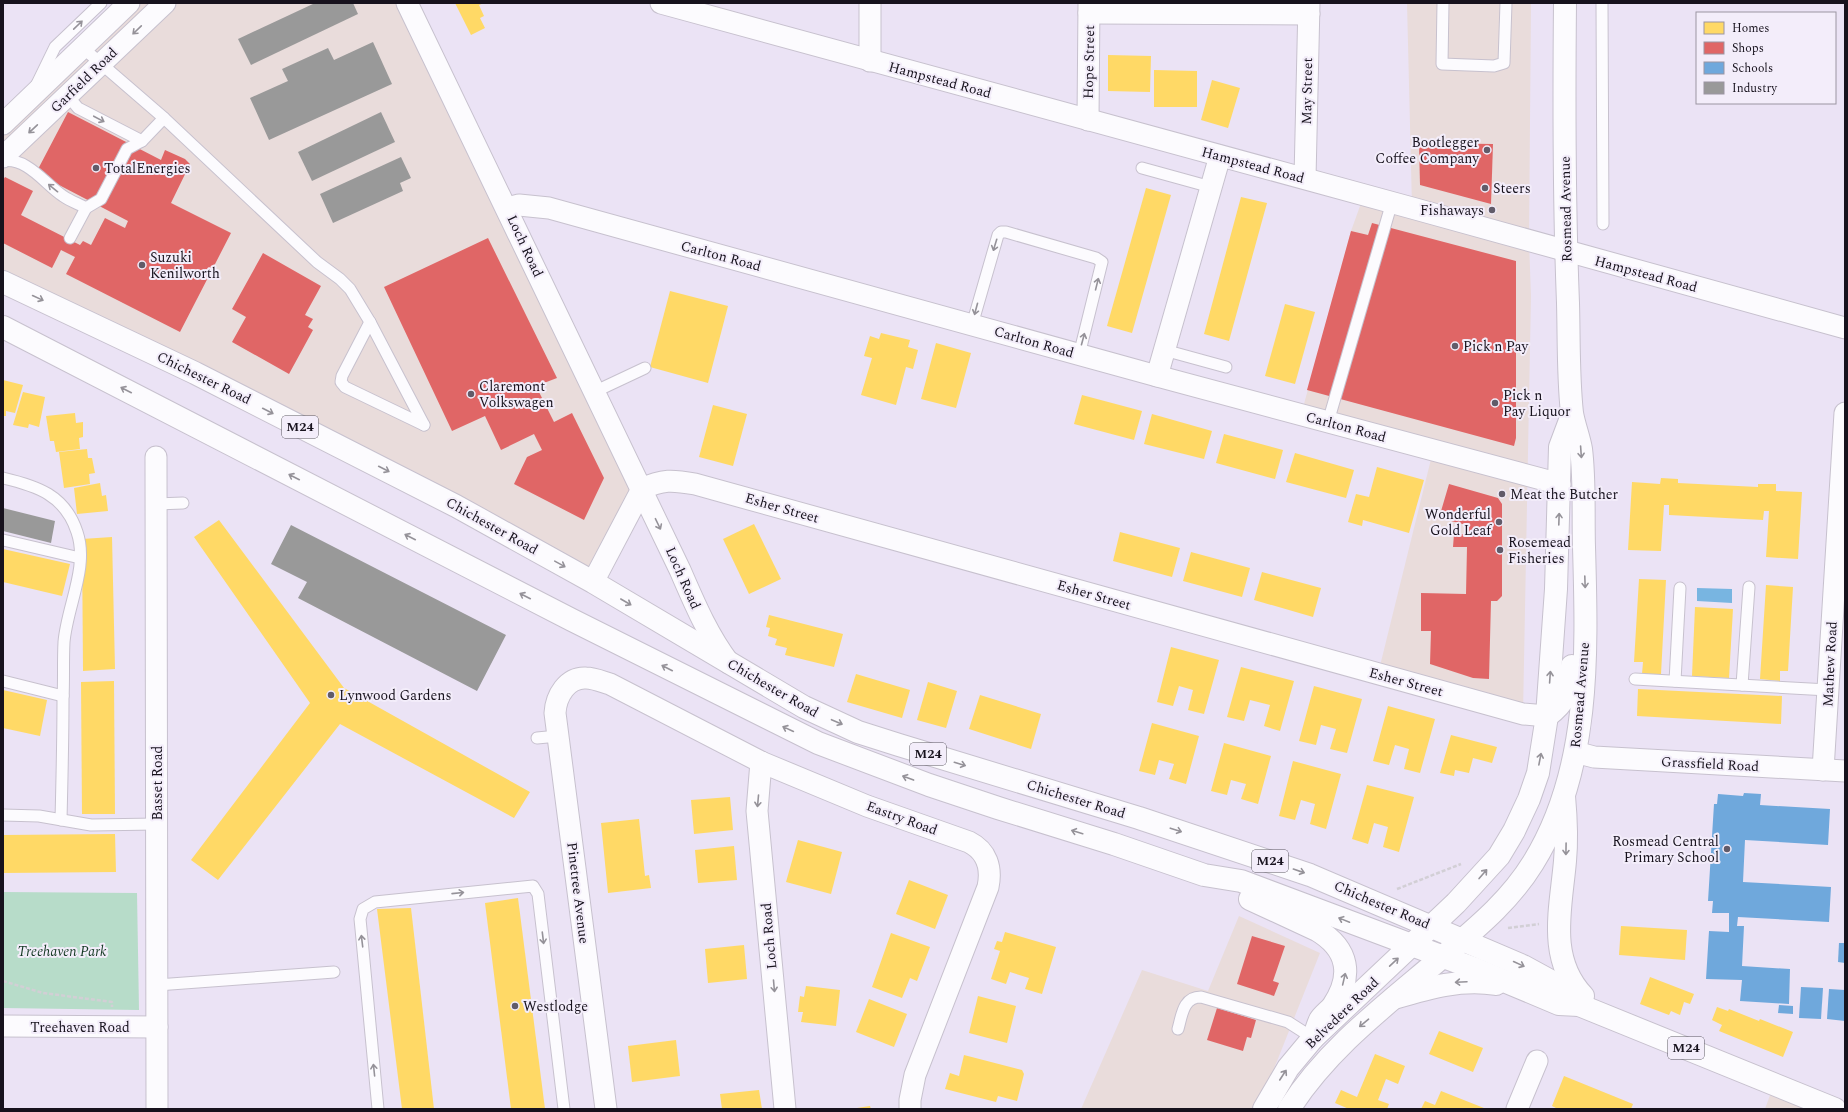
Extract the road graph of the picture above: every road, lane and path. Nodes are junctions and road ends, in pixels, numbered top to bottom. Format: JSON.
{"nodes":[{"id":1,"x":101,"y":3,"type":"edge"},
{"id":2,"x":129,"y":3,"type":"edge"},
{"id":3,"x":165,"y":3,"type":"edge"},
{"id":4,"x":407,"y":3,"type":"edge"},
{"id":5,"x":661,"y":3,"type":"edge"},
{"id":6,"x":870,"y":3,"type":"edge"},
{"id":7,"x":1443,"y":3,"type":"edge"},
{"id":8,"x":1506,"y":3,"type":"edge"},
{"id":9,"x":1565,"y":3,"type":"edge"},
{"id":10,"x":1602,"y":3,"type":"edge"},
{"id":11,"x":1089,"y":8,"type":"edge"},
{"id":12,"x":1309,"y":9,"type":"edge"},
{"id":13,"x":83,"y":48,"type":"junction"},
{"id":14,"x":870,"y":61,"type":"junction"},
{"id":15,"x":102,"y":64,"type":"junction"},
{"id":16,"x":32,"y":95,"type":"junction"},
{"id":17,"x":70,"y":95,"type":"junction"},
{"id":18,"x":6,"y":118,"type":"edge"},
{"id":19,"x":164,"y":118,"type":"junction"},
{"id":20,"x":1088,"y":120,"type":"junction"},
{"id":21,"x":142,"y":141,"type":"junction"},
{"id":22,"x":1220,"y":156,"type":"junction"},
{"id":23,"x":3,"y":157,"type":"edge"},
{"id":24,"x":3,"y":161,"type":"edge"},
{"id":25,"x":1142,"y":168,"type":"dead end"},
{"id":26,"x":1305,"y":178,"type":"junction"},
{"id":27,"x":1211,"y":187,"type":"junction"},
{"id":28,"x":1392,"y":202,"type":"junction"},
{"id":29,"x":86,"y":208,"type":"junction"},
{"id":30,"x":507,"y":208,"type":"junction"},
{"id":31,"x":1603,"y":224,"type":"dead end"},
{"id":32,"x":70,"y":238,"type":"dead end"},
{"id":33,"x":1566,"y":252,"type":"junction"},
{"id":34,"x":3,"y":282,"type":"edge"},
{"id":35,"x":370,"y":322,"type":"junction"},
{"id":36,"x":972,"y":325,"type":"junction"},
{"id":37,"x":3,"y":327,"type":"edge"},
{"id":38,"x":1845,"y":328,"type":"edge"},
{"id":39,"x":1164,"y":350,"type":"junction"},
{"id":40,"x":1079,"y":355,"type":"junction"},
{"id":41,"x":1226,"y":367,"type":"dead end"},
{"id":42,"x":645,"y":368,"type":"dead end"},
{"id":43,"x":1157,"y":376,"type":"junction"},
{"id":44,"x":594,"y":392,"type":"junction"},
{"id":45,"x":1845,"y":413,"type":"edge"},
{"id":46,"x":1572,"y":414,"type":"junction"},
{"id":47,"x":1328,"y":422,"type":"junction"},
{"id":48,"x":156,"y":457,"type":"dead end"},
{"id":49,"x":3,"y":478,"type":"edge"},
{"id":50,"x":1560,"y":484,"type":"junction"},
{"id":51,"x":642,"y":489,"type":"junction"},
{"id":52,"x":183,"y":503,"type":"dead end"},
{"id":53,"x":156,"y":504,"type":"junction"},
{"id":54,"x":3,"y":540,"type":"edge"},
{"id":55,"x":80,"y":558,"type":"junction"},
{"id":56,"x":593,"y":582,"type":"junction"},
{"id":57,"x":1749,"y":587,"type":"dead end"},
{"id":58,"x":1680,"y":588,"type":"dead end"},
{"id":59,"x":1586,"y":611,"type":"junction"},
{"id":60,"x":729,"y":663,"type":"junction"},
{"id":61,"x":1635,"y":679,"type":"dead end"},
{"id":62,"x":3,"y":681,"type":"edge"},
{"id":63,"x":1675,"y":681,"type":"junction"},
{"id":64,"x":572,"y":682,"type":"joint"},
{"id":65,"x":1742,"y":685,"type":"junction"},
{"id":66,"x":1828,"y":690,"type":"junction"},
{"id":67,"x":64,"y":696,"type":"junction"},
{"id":68,"x":1547,"y":716,"type":"junction"},
{"id":69,"x":558,"y":736,"type":"junction"},
{"id":70,"x":537,"y":738,"type":"dead end"},
{"id":71,"x":1575,"y":752,"type":"junction"},
{"id":72,"x":761,"y":762,"type":"junction"},
{"id":73,"x":1823,"y":770,"type":"junction"},
{"id":74,"x":1845,"y":771,"type":"edge"},
{"id":75,"x":1564,"y":796,"type":"junction"},
{"id":76,"x":3,"y":816,"type":"edge"},
{"id":77,"x":61,"y":820,"type":"junction"},
{"id":78,"x":157,"y":824,"type":"junction"},
{"id":79,"x":1462,"y":863,"type":"dead end"},
{"id":80,"x":1204,"y":875,"type":"junction"},
{"id":81,"x":1397,"y":889,"type":"dead end"},
{"id":82,"x":1432,"y":926,"type":"junction"},
{"id":83,"x":1544,"y":926,"type":"dead end"},
{"id":84,"x":1504,"y":929,"type":"dead end"},
{"id":85,"x":1462,"y":941,"type":"junction"},
{"id":86,"x":1411,"y":946,"type":"junction"},
{"id":87,"x":1442,"y":957,"type":"junction"},
{"id":88,"x":334,"y":972,"type":"dead end"},
{"id":89,"x":3,"y":981,"type":"edge"},
{"id":90,"x":157,"y":985,"type":"junction"},
{"id":91,"x":1527,"y":989,"type":"junction"},
{"id":92,"x":1394,"y":998,"type":"junction"},
{"id":93,"x":1588,"y":1008,"type":"junction"},
{"id":94,"x":3,"y":1026,"type":"edge"},
{"id":95,"x":110,"y":1027,"type":"junction"},
{"id":96,"x":157,"y":1027,"type":"junction"},
{"id":97,"x":1178,"y":1029,"type":"dead end"},
{"id":98,"x":1313,"y":1038,"type":"junction"},
{"id":99,"x":1537,"y":1061,"type":"dead end"},
{"id":100,"x":157,"y":1109,"type":"edge"},
{"id":101,"x":378,"y":1109,"type":"edge"},
{"id":102,"x":564,"y":1109,"type":"edge"},
{"id":103,"x":606,"y":1109,"type":"edge"},
{"id":104,"x":785,"y":1109,"type":"edge"},
{"id":105,"x":910,"y":1109,"type":"edge"},
{"id":106,"x":1264,"y":1109,"type":"edge"},
{"id":107,"x":1289,"y":1109,"type":"edge"},
{"id":108,"x":1517,"y":1109,"type":"edge"},
{"id":109,"x":1835,"y":1109,"type":"edge"}],
"edges":[{"from":16,"to":1,"type":"lane","one_way":true},
{"from":2,"to":13,"type":"street","name":"Garfield Road"},
{"from":3,"to":15,"type":"street","name":"Garfield Road","one_way":true},
{"from":4,"to":30,"type":"street","name":"Loch Road"},
{"from":5,"to":14,"type":"street","name":"Hampstead Road"},
{"from":6,"to":14,"type":"street"},
{"from":7,"to":8,"type":"lane"},
{"from":9,"to":33,"type":"main road","name":"Rosmead Avenue"},
{"from":10,"to":31,"type":"lane"},
{"from":11,"to":12,"type":"street"},
{"from":11,"to":20,"type":"street","name":"Hope Street"},
{"from":12,"to":26,"type":"street","name":"May Street"},
{"from":13,"to":15,"type":"lane"},
{"from":13,"to":16,"type":"street","name":"Garfield Road"},
{"from":14,"to":20,"type":"street","name":"Hampstead Road"},
{"from":15,"to":17,"type":"street","name":"Garfield Road"},
{"from":15,"to":19,"type":"lane"},
{"from":16,"to":18,"type":"street","name":"Garfield Road"},
{"from":17,"to":21,"type":"lane","one_way":true},
{"from":17,"to":23,"type":"street","name":"Garfield Road","one_way":true},
{"from":19,"to":21,"type":"lane"},
{"from":19,"to":35,"type":"lane"},
{"from":20,"to":22,"type":"street","name":"Hampstead Road"},
{"from":21,"to":29,"type":"lane"},
{"from":22,"to":26,"type":"street","name":"Hampstead Road"},
{"from":22,"to":27,"type":"street"},
{"from":29,"to":24,"type":"lane","one_way":true},
{"from":25,"to":27,"type":"lane"},
{"from":26,"to":28,"type":"street","name":"Hampstead Road"},
{"from":27,"to":39,"type":"street"},
{"from":28,"to":33,"type":"street","name":"Hampstead Road"},
{"from":28,"to":47,"type":"lane"},
{"from":29,"to":32,"type":"lane"},
{"from":30,"to":36,"type":"street","name":"Carlton Road"},
{"from":30,"to":44,"type":"street","name":"Loch Road"},
{"from":33,"to":38,"type":"street","name":"Hampstead Road"},
{"from":33,"to":46,"type":"main road","name":"Rosmead Avenue"},
{"from":34,"to":56,"type":"main road","name":"Chichester Road","number":"M24","one_way":true},
{"from":35,"to":35,"type":"lane"},
{"from":36,"to":40,"type":"street","name":"Carlton Road"},
{"from":40,"to":36,"type":"lane","one_way":true},
{"from":80,"to":37,"type":"main road","name":"Chichester Road","number":"M24","one_way":true},
{"from":39,"to":41,"type":"lane"},
{"from":39,"to":43,"type":"street"},
{"from":40,"to":43,"type":"street","name":"Carlton Road"},
{"from":42,"to":44,"type":"lane"},
{"from":43,"to":47,"type":"street","name":"Carlton Road"},
{"from":44,"to":51,"type":"street","name":"Loch Road"},
{"from":45,"to":66,"type":"street","name":"Mathew Road"},
{"from":46,"to":50,"type":"main road","name":"Rosmead Avenue"},
{"from":46,"to":59,"type":"main road","name":"Rosmead Avenue","one_way":true},
{"from":47,"to":50,"type":"street","name":"Carlton Road"},
{"from":48,"to":53,"type":"street","name":"Basset Road"},
{"from":49,"to":55,"type":"lane"},
{"from":68,"to":50,"type":"main road","name":"Rosmead Avenue","one_way":true},
{"from":51,"to":56,"type":"street"},
{"from":51,"to":60,"type":"street","name":"Loch Road","one_way":true},
{"from":51,"to":68,"type":"street","name":"Esher Street"},
{"from":52,"to":53,"type":"lane"},
{"from":53,"to":78,"type":"street","name":"Basset Road"},
{"from":54,"to":55,"type":"lane"},
{"from":55,"to":67,"type":"lane"},
{"from":56,"to":60,"type":"main road","name":"Chichester Road","number":"M24","one_way":true},
{"from":57,"to":65,"type":"lane"},
{"from":58,"to":63,"type":"lane"},
{"from":59,"to":68,"type":"main road"},
{"from":59,"to":71,"type":"main road","name":"Rosmead Avenue"},
{"from":60,"to":82,"type":"main road","name":"Chichester Road","number":"M24","one_way":true},
{"from":61,"to":63,"type":"lane"},
{"from":62,"to":67,"type":"lane"},
{"from":63,"to":65,"type":"lane"},
{"from":64,"to":69,"type":"street","name":"Pinetree Avenue"},
{"from":64,"to":72,"type":"street","name":"Eastry Road"},
{"from":65,"to":66,"type":"lane"},
{"from":66,"to":73,"type":"street","name":"Mathew Road"},
{"from":67,"to":77,"type":"lane"},
{"from":82,"to":68,"type":"main road","name":"Rosmead Avenue","one_way":true},
{"from":69,"to":70,"type":"lane"},
{"from":69,"to":103,"type":"street","name":"Pinetree Avenue"},
{"from":71,"to":73,"type":"street","name":"Grassfield Road"},
{"from":71,"to":75,"type":"main road","name":"Rosmead Avenue"},
{"from":72,"to":104,"type":"street","name":"Loch Road","one_way":true},
{"from":72,"to":105,"type":"street","name":"Eastry Road"},
{"from":73,"to":74,"type":"street","name":"Grassfield Road"},
{"from":75,"to":85,"type":"main road","name":"Rosmead Avenue"},
{"from":75,"to":93,"type":"main road","one_way":true},
{"from":76,"to":77,"type":"lane"},
{"from":77,"to":78,"type":"lane"},
{"from":78,"to":90,"type":"street","name":"Basset Road"},
{"from":79,"to":81,"type":"path"},
{"from":86,"to":80,"type":"main road","name":"Chichester Road","number":"M24","one_way":true},
{"from":98,"to":80,"type":"main road","one_way":true},
{"from":82,"to":85,"type":"main road","name":"Chichester Road","number":"M24"},
{"from":82,"to":86,"type":"main road","name":"Belvedere Road"},
{"from":83,"to":84,"type":"path"},
{"from":85,"to":87,"type":"main road","name":"Belvedere Road"},
{"from":85,"to":93,"type":"main road","name":"Chichester Road","number":"M24","one_way":true},
{"from":86,"to":87,"type":"main road","name":"Chichester Road","number":"M24"},
{"from":98,"to":86,"type":"main road","name":"Belvedere Road","one_way":true},
{"from":87,"to":91,"type":"main road","name":"Chichester Road","number":"M24"},
{"from":87,"to":92,"type":"main road","name":"Belvedere Road"},
{"from":88,"to":90,"type":"lane"},
{"from":89,"to":95,"type":"path"},
{"from":90,"to":96,"type":"street","name":"Basset Road"},
{"from":91,"to":92,"type":"main road","one_way":true},
{"from":91,"to":93,"type":"main road","name":"Chichester Road","number":"M24"},
{"from":92,"to":107,"type":"main road","name":"Belvedere Road","one_way":true},
{"from":93,"to":109,"type":"main road","name":"Chichester Road","number":"M24"},
{"from":94,"to":95,"type":"street","name":"Treehaven Road"},
{"from":95,"to":96,"type":"street","name":"Treehaven Road"},
{"from":96,"to":100,"type":"street","name":"Basset Road"},
{"from":97,"to":98,"type":"lane"},
{"from":106,"to":98,"type":"main road","name":"Belvedere Road","one_way":true},
{"from":99,"to":108,"type":"street"},
{"from":101,"to":102,"type":"lane","one_way":true}]}
